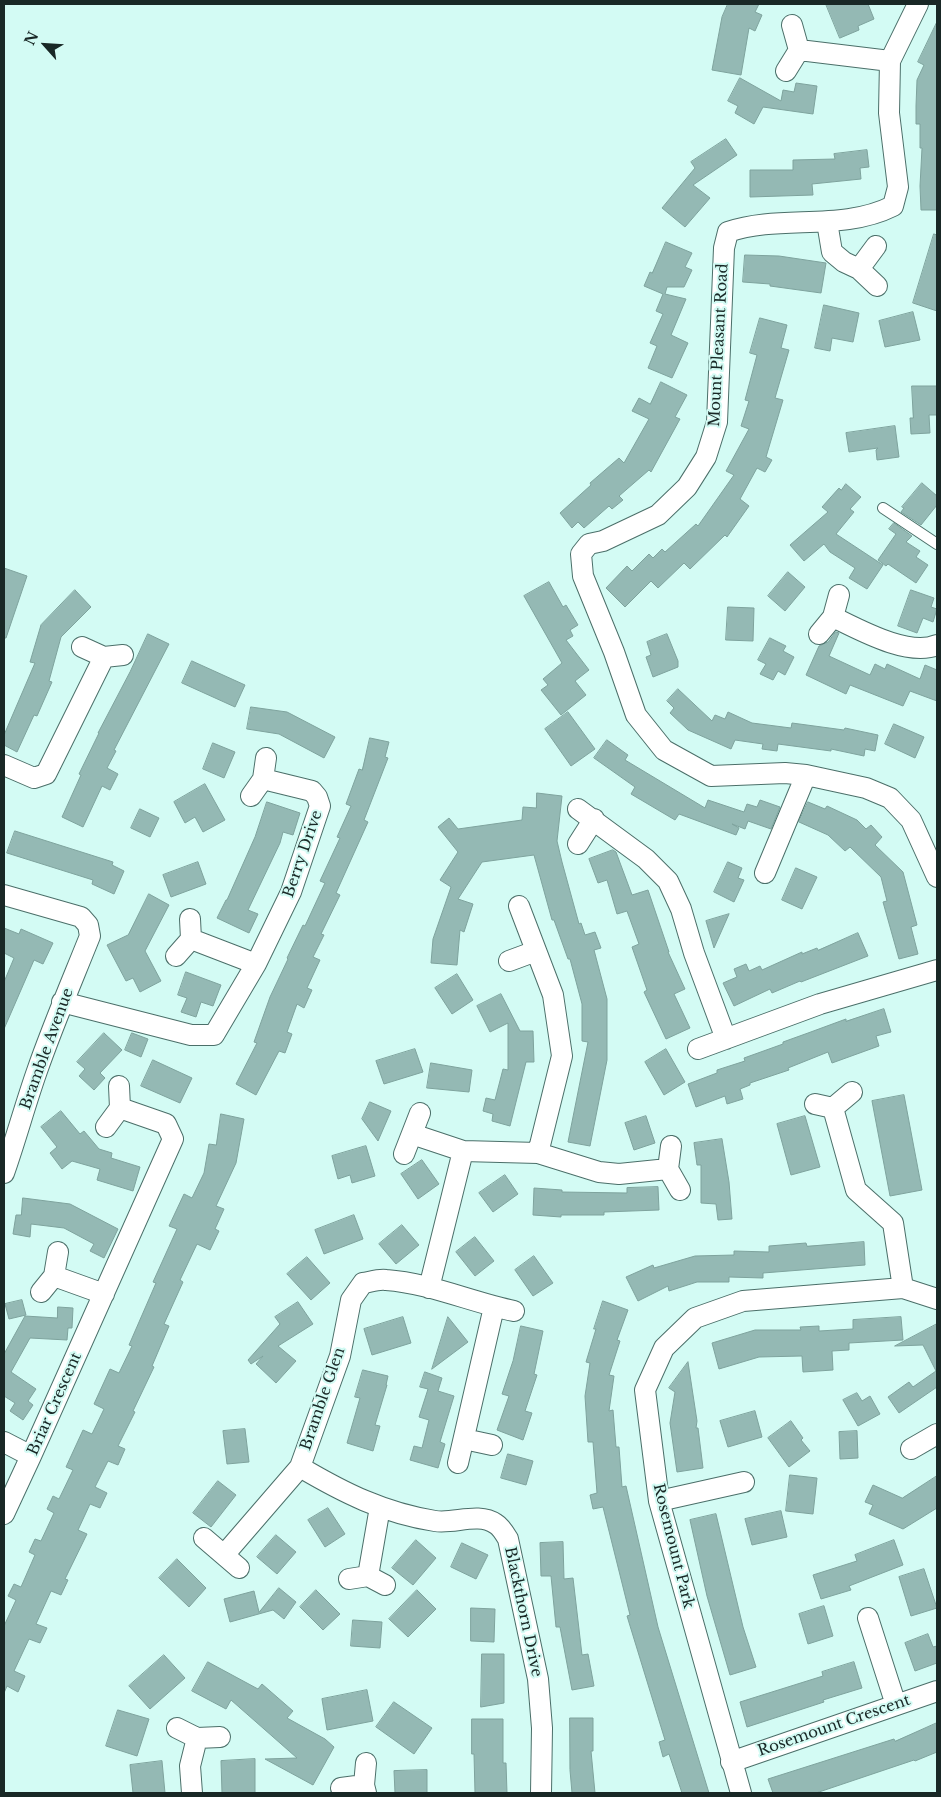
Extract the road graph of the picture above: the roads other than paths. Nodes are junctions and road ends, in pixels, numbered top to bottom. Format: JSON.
{"nodes":[{"id":1,"x":918,"y":4,"type":"edge"},
{"id":2,"x":792,"y":25,"type":"dead end"},
{"id":3,"x":799,"y":50,"type":"junction"},
{"id":4,"x":890,"y":61,"type":"junction"},
{"id":5,"x":786,"y":71,"type":"dead end"},
{"id":6,"x":827,"y":222,"type":"junction"},
{"id":7,"x":876,"y":246,"type":"dead end"},
{"id":8,"x":859,"y":269,"type":"junction"},
{"id":9,"x":877,"y":286,"type":"dead end"},
{"id":10,"x":883,"y":508,"type":"dead end"},
{"id":11,"x":937,"y":544,"type":"edge"},
{"id":12,"x":839,"y":595,"type":"dead end"},
{"id":13,"x":833,"y":617,"type":"junction"},
{"id":14,"x":820,"y":634,"type":"dead end"},
{"id":15,"x":937,"y":645,"type":"edge"},
{"id":16,"x":82,"y":647,"type":"dead end"},
{"id":17,"x":266,"y":758,"type":"dead end"},
{"id":18,"x":4,"y":765,"type":"edge"},
{"id":19,"x":806,"y":775,"type":"junction"},
{"id":20,"x":263,"y":779,"type":"junction"},
{"id":21,"x":251,"y":796,"type":"dead end"},
{"id":22,"x":578,"y":844,"type":"dead end"},
{"id":23,"x":765,"y":873,"type":"dead end"},
{"id":24,"x":937,"y":877,"type":"edge"},
{"id":25,"x":4,"y":895,"type":"edge"},
{"id":26,"x":519,"y":906,"type":"dead end"},
{"id":27,"x":536,"y":950,"type":"junction"},
{"id":28,"x":176,"y":956,"type":"dead end"},
{"id":29,"x":509,"y":961,"type":"dead end"},
{"id":30,"x":256,"y":964,"type":"junction"},
{"id":31,"x":937,"y":970,"type":"edge"},
{"id":32,"x":62,"y":1002,"type":"junction"},
{"id":33,"x":726,"y":1039,"type":"junction"},
{"id":34,"x":698,"y":1049,"type":"dead end"},
{"id":35,"x":120,"y":1086,"type":"dead end"},
{"id":36,"x":852,"y":1092,"type":"dead end"},
{"id":37,"x":120,"y":1108,"type":"junction"},
{"id":38,"x":420,"y":1113,"type":"dead end"},
{"id":39,"x":106,"y":1127,"type":"dead end"},
{"id":40,"x":412,"y":1134,"type":"junction"},
{"id":41,"x":672,"y":1146,"type":"dead end"},
{"id":42,"x":463,"y":1151,"type":"junction"},
{"id":43,"x":538,"y":1152,"type":"junction"},
{"id":44,"x":404,"y":1154,"type":"dead end"},
{"id":45,"x":668,"y":1169,"type":"junction"},
{"id":46,"x":4,"y":1173,"type":"edge"},
{"id":47,"x":680,"y":1190,"type":"dead end"},
{"id":48,"x":58,"y":1252,"type":"dead end"},
{"id":49,"x":54,"y":1276,"type":"junction"},
{"id":50,"x":429,"y":1288,"type":"junction"},
{"id":51,"x":903,"y":1288,"type":"junction"},
{"id":52,"x":40,"y":1292,"type":"dead end"},
{"id":53,"x":104,"y":1294,"type":"junction"},
{"id":54,"x":937,"y":1299,"type":"edge"},
{"id":55,"x":494,"y":1307,"type":"junction"},
{"id":56,"x":514,"y":1311,"type":"dead end"},
{"id":57,"x":937,"y":1434,"type":"edge"},
{"id":58,"x":464,"y":1438,"type":"junction"},
{"id":59,"x":4,"y":1442,"type":"edge"},
{"id":60,"x":492,"y":1445,"type":"dead end"},
{"id":61,"x":911,"y":1449,"type":"dead end"},
{"id":62,"x":32,"y":1456,"type":"junction"},
{"id":63,"x":458,"y":1463,"type":"dead end"},
{"id":64,"x":300,"y":1467,"type":"junction"},
{"id":65,"x":744,"y":1482,"type":"dead end"},
{"id":66,"x":659,"y":1501,"type":"junction"},
{"id":67,"x":380,"y":1507,"type":"junction"},
{"id":68,"x":4,"y":1514,"type":"edge"},
{"id":69,"x":204,"y":1538,"type":"dead end"},
{"id":70,"x":224,"y":1555,"type":"junction"},
{"id":71,"x":239,"y":1568,"type":"dead end"},
{"id":72,"x":367,"y":1580,"type":"dead end"},
{"id":73,"x":868,"y":1618,"type":"dead end"},
{"id":74,"x":937,"y":1691,"type":"edge"},
{"id":75,"x":896,"y":1705,"type":"junction"},
{"id":76,"x":177,"y":1728,"type":"dead end"},
{"id":77,"x":220,"y":1737,"type":"dead end"},
{"id":78,"x":197,"y":1738,"type":"junction"},
{"id":79,"x":731,"y":1762,"type":"junction"},
{"id":80,"x":366,"y":1763,"type":"dead end"},
{"id":81,"x":341,"y":1788,"type":"dead end"},
{"id":82,"x":365,"y":1789,"type":"edge"},
{"id":83,"x":192,"y":1793,"type":"edge"},
{"id":84,"x":541,"y":1793,"type":"edge"},
{"id":85,"x":740,"y":1793,"type":"edge"}],
"edges":[{"from":1,"to":4,"type":"street","name":"Mount Pleasant Road"},
{"from":2,"to":3,"type":"street"},
{"from":3,"to":4,"type":"street"},
{"from":3,"to":5,"type":"street"},
{"from":4,"to":6,"type":"street","name":"Mount Pleasant Road"},
{"from":6,"to":8,"type":"street"},
{"from":6,"to":19,"type":"street","name":"Mount Pleasant Road"},
{"from":7,"to":8,"type":"street"},
{"from":8,"to":9,"type":"street"},
{"from":10,"to":11,"type":"lane"},
{"from":12,"to":13,"type":"street"},
{"from":13,"to":14,"type":"street"},
{"from":13,"to":15,"type":"street"},
{"from":16,"to":18,"type":"street"},
{"from":17,"to":20,"type":"street"},
{"from":19,"to":23,"type":"street"},
{"from":19,"to":24,"type":"street","name":"Mount Pleasant Road"},
{"from":20,"to":21,"type":"street"},
{"from":20,"to":30,"type":"street","name":"Berry Drive"},
{"from":22,"to":33,"type":"street"},
{"from":25,"to":32,"type":"street","name":"Bramble Avenue"},
{"from":26,"to":27,"type":"street"},
{"from":27,"to":29,"type":"street"},
{"from":27,"to":43,"type":"street"},
{"from":28,"to":30,"type":"street"},
{"from":30,"to":32,"type":"street","name":"Berry Drive"},
{"from":31,"to":33,"type":"street"},
{"from":32,"to":46,"type":"street","name":"Bramble Avenue"},
{"from":33,"to":34,"type":"street"},
{"from":35,"to":37,"type":"street"},
{"from":36,"to":51,"type":"street"},
{"from":37,"to":39,"type":"street"},
{"from":37,"to":53,"type":"street","name":"Briar Crescent"},
{"from":38,"to":40,"type":"street"},
{"from":40,"to":42,"type":"street"},
{"from":40,"to":44,"type":"street"},
{"from":41,"to":45,"type":"street"},
{"from":42,"to":43,"type":"street"},
{"from":42,"to":50,"type":"street"},
{"from":43,"to":45,"type":"street"},
{"from":45,"to":47,"type":"street"},
{"from":48,"to":49,"type":"street"},
{"from":49,"to":52,"type":"street"},
{"from":49,"to":53,"type":"street"},
{"from":50,"to":55,"type":"street","name":"Bramble Glen"},
{"from":50,"to":64,"type":"street","name":"Bramble Glen"},
{"from":51,"to":54,"type":"street","name":"Rosemount Park"},
{"from":51,"to":66,"type":"street","name":"Rosemount Park"},
{"from":53,"to":62,"type":"street","name":"Briar Crescent"},
{"from":55,"to":56,"type":"street","name":"Bramble Glen"},
{"from":55,"to":58,"type":"street"},
{"from":57,"to":61,"type":"street"},
{"from":58,"to":60,"type":"street"},
{"from":58,"to":63,"type":"street"},
{"from":59,"to":62,"type":"street"},
{"from":62,"to":68,"type":"street","name":"Briar Crescent"},
{"from":64,"to":67,"type":"street","name":"Blackthorn Drive"},
{"from":64,"to":70,"type":"street","name":"Bramble Glen"},
{"from":65,"to":66,"type":"street"},
{"from":66,"to":79,"type":"street","name":"Rosemount Park"},
{"from":67,"to":72,"type":"street"},
{"from":67,"to":84,"type":"street","name":"Blackthorn Drive"},
{"from":69,"to":70,"type":"street"},
{"from":70,"to":71,"type":"street"},
{"from":73,"to":75,"type":"street"},
{"from":74,"to":75,"type":"street","name":"Rosemount Crescent"},
{"from":75,"to":79,"type":"street","name":"Rosemount Crescent"},
{"from":76,"to":78,"type":"street"},
{"from":77,"to":78,"type":"street"},
{"from":78,"to":83,"type":"street"},
{"from":79,"to":85,"type":"street","name":"Rosemount Park"},
{"from":80,"to":82,"type":"street"},
{"from":81,"to":82,"type":"street"}]}
